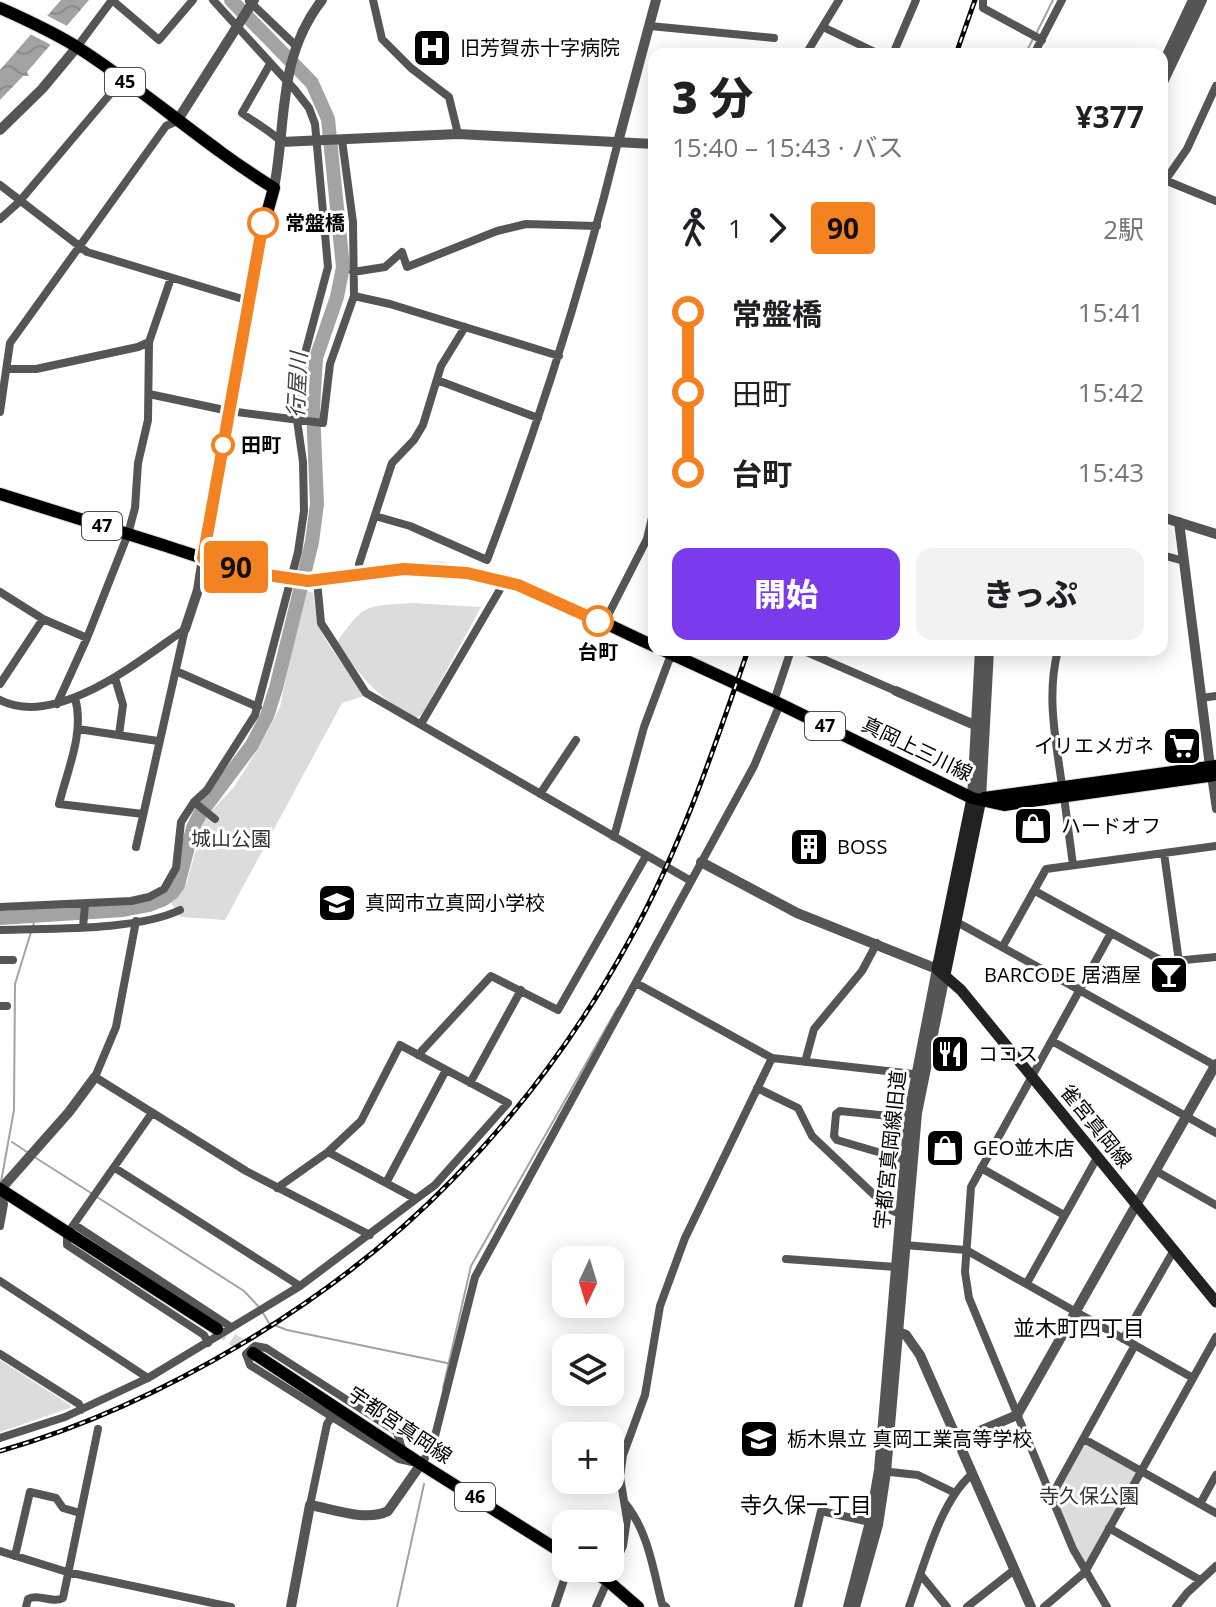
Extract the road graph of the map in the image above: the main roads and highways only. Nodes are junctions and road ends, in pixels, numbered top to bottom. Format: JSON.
{"nodes":[{"id":1,"x":0,"y":8,"type":"edge"},
{"id":2,"x":0,"y":494,"type":"edge"},
{"id":3,"x":203,"y":558,"type":"junction"},
{"id":4,"x":648,"y":643,"type":"edge"},
{"id":5,"x":684,"y":656,"type":"edge"},
{"id":6,"x":1213,"y":771,"type":"edge"},
{"id":7,"x":976,"y":798,"type":"junction"},
{"id":8,"x":941,"y":972,"type":"junction"},
{"id":9,"x":0,"y":1190,"type":"edge"},
{"id":10,"x":1216,"y":1302,"type":"edge"},
{"id":11,"x":217,"y":1329,"type":"tunnel mouth"},
{"id":12,"x":253,"y":1353,"type":"tunnel mouth"},
{"id":13,"x":552,"y":1546,"type":"edge"},
{"id":14,"x":609,"y":1582,"type":"edge"},
{"id":15,"x":638,"y":1607,"type":"edge"}],
"edges":[{"from":1,"to":3,"type":"main road","number":"45"},
{"from":2,"to":3,"type":"main road","number":"47"},
{"from":3,"to":4,"type":"main road","number":"47"},
{"from":5,"to":7,"type":"main road","name":"真岡上三川線","number":"47"},
{"from":6,"to":7,"type":"main road","name":"真岡上三川線"},
{"from":7,"to":8,"type":"main road"},
{"from":7,"to":8,"type":"main road"},
{"from":8,"to":10,"type":"main road","name":"雀宮真岡線"},
{"from":9,"to":11,"type":"main road"},
{"from":12,"to":13,"type":"main road","name":"宇都宮真岡線","number":"46"},
{"from":14,"to":15,"type":"main road"}]}
